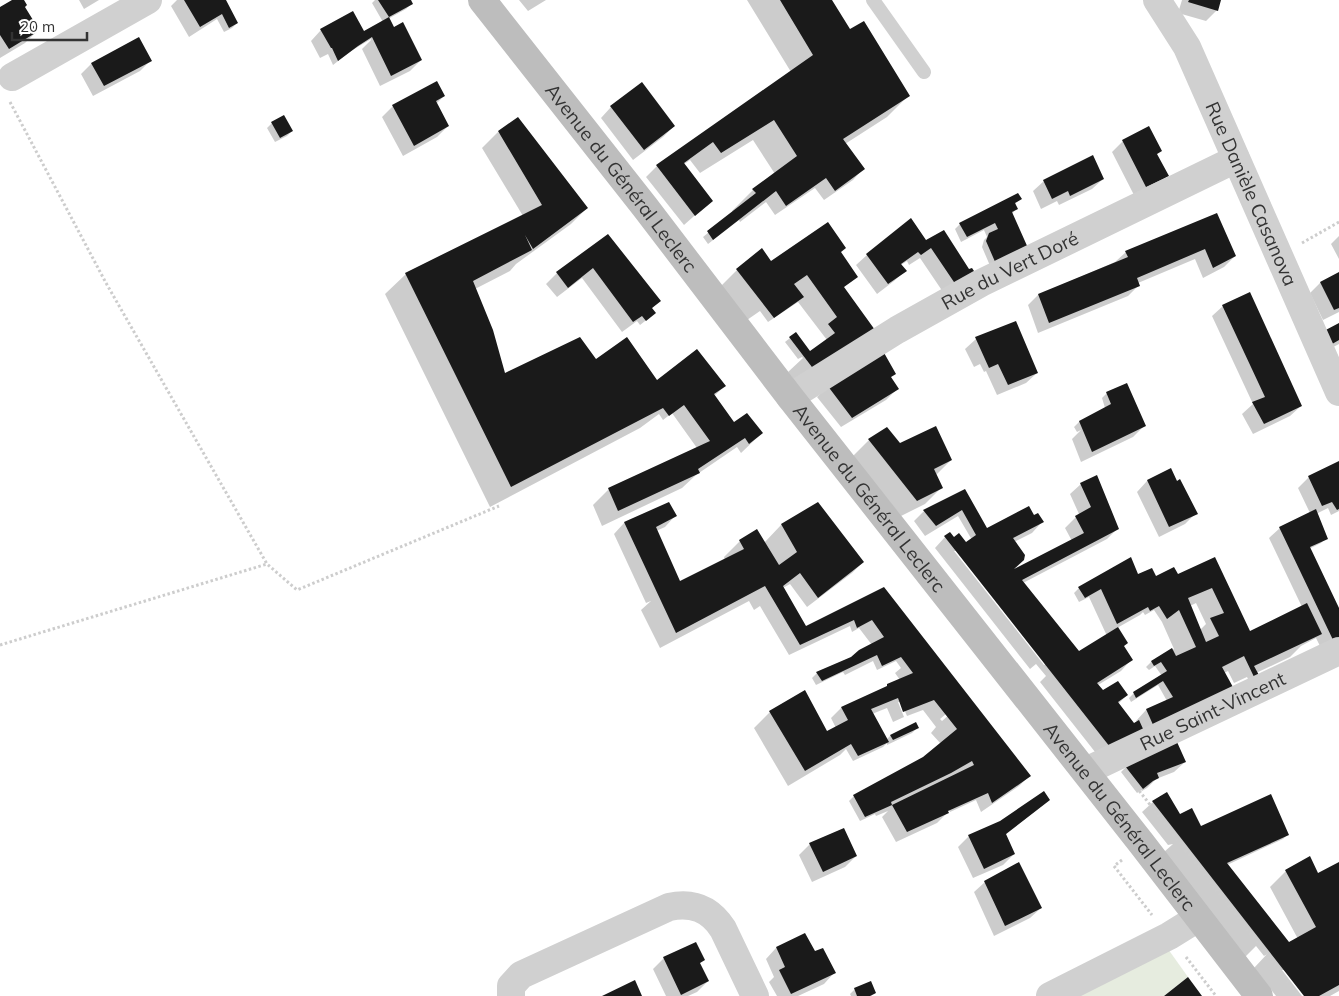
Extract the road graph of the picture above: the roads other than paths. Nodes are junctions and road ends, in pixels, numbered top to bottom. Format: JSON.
{"nodes":[{"id":1,"x":148,"y":0,"type":"edge"},
{"id":2,"x":482,"y":0,"type":"edge"},
{"id":3,"x":873,"y":0,"type":"edge"},
{"id":4,"x":1157,"y":0,"type":"edge"},
{"id":5,"x":924,"y":72,"type":"dead end"},
{"id":6,"x":11,"y":89,"type":"road end"},
{"id":7,"x":1236,"y":159,"type":"junction"},
{"id":8,"x":1339,"y":392,"type":"edge"},
{"id":9,"x":790,"y":396,"type":"junction"},
{"id":10,"x":1339,"y":651,"type":"edge"},
{"id":11,"x":1086,"y":771,"type":"junction"},
{"id":12,"x":1198,"y":918,"type":"junction"},
{"id":13,"x":511,"y":991,"type":"edge"},
{"id":14,"x":755,"y":996,"type":"edge"},
{"id":15,"x":1050,"y":996,"type":"edge"},
{"id":16,"x":1259,"y":996,"type":"edge"}],
"edges":[{"from":1,"to":6,"type":"street"},
{"from":2,"to":9,"type":"main road","name":"Avenue du Général Leclerc"},
{"from":3,"to":5,"type":"lane"},
{"from":4,"to":7,"type":"street","name":"Rue Danièle Casanova"},
{"from":7,"to":8,"type":"street","name":"Rue Danièle Casanova"},
{"from":7,"to":9,"type":"street","name":"Rue du Vert Doré"},
{"from":9,"to":11,"type":"main road","name":"Avenue du Général Leclerc"},
{"from":10,"to":11,"type":"street","name":"Rue Saint-Vincent"},
{"from":11,"to":12,"type":"main road","name":"Avenue du Général Leclerc"},
{"from":12,"to":15,"type":"street"},
{"from":12,"to":16,"type":"main road","name":"Avenue du Général Leclerc"},
{"from":13,"to":14,"type":"street"}]}
